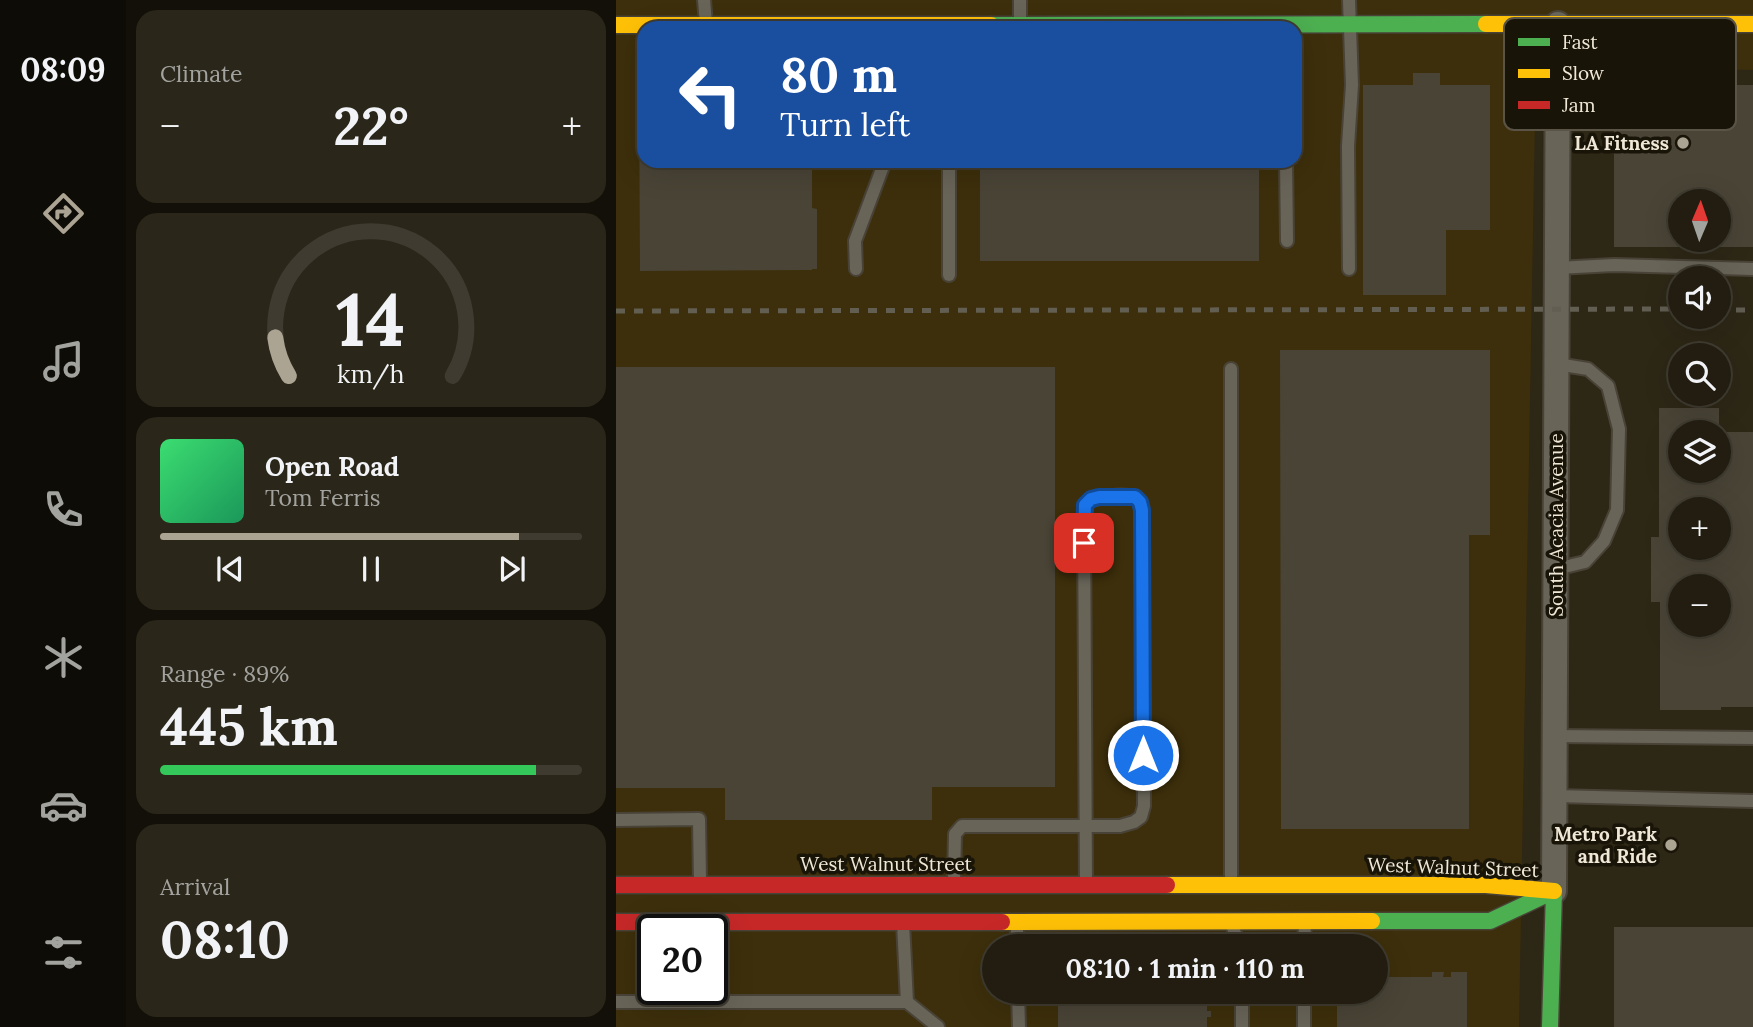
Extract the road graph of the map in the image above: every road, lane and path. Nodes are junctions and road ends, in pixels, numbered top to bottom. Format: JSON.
{"nodes":[{"id":1,"x":704,"y":0,"type":"edge"},
{"id":2,"x":1020,"y":0,"type":"edge"},
{"id":3,"x":1349,"y":0,"type":"edge"},
{"id":4,"x":706,"y":21,"type":"edge"},
{"id":5,"x":1020,"y":21,"type":"edge"},
{"id":6,"x":1350,"y":24,"type":"junction"},
{"id":7,"x":1504,"y":24,"type":"edge"},
{"id":8,"x":616,"y":25,"type":"edge"},
{"id":9,"x":637,"y":25,"type":"edge"},
{"id":10,"x":1302,"y":25,"type":"edge"},
{"id":11,"x":1558,"y":130,"type":"edge"},
{"id":12,"x":882,"y":168,"type":"edge"},
{"id":13,"x":948,"y":168,"type":"edge"},
{"id":14,"x":1286,"y":168,"type":"edge"},
{"id":15,"x":1287,"y":241,"type":"dead end"},
{"id":16,"x":856,"y":268,"type":"dead end"},
{"id":17,"x":1557,"y":268,"type":"junction"},
{"id":18,"x":1349,"y":269,"type":"dead end"},
{"id":19,"x":1753,"y":269,"type":"edge"},
{"id":20,"x":949,"y":275,"type":"dead end"},
{"id":21,"x":1557,"y":364,"type":"junction"},
{"id":22,"x":1231,"y":369,"type":"dead end"},
{"id":23,"x":1556,"y":569,"type":"junction"},
{"id":24,"x":1555,"y":736,"type":"junction"},
{"id":25,"x":1753,"y":738,"type":"edge"},
{"id":26,"x":1555,"y":796,"type":"junction"},
{"id":27,"x":1753,"y":801,"type":"edge"},
{"id":28,"x":616,"y":820,"type":"edge"},
{"id":29,"x":1086,"y":826,"type":"junction"},
{"id":30,"x":616,"y":885,"type":"edge"},
{"id":31,"x":700,"y":885,"type":"junction"},
{"id":32,"x":904,"y":885,"type":"junction"},
{"id":33,"x":954,"y":885,"type":"junction"},
{"id":34,"x":1231,"y":885,"type":"junction"},
{"id":35,"x":1554,"y":891,"type":"junction"},
{"id":36,"x":988,"y":903,"type":"junction"},
{"id":37,"x":1086,"y":903,"type":"junction"},
{"id":38,"x":1017,"y":921,"type":"junction"},
{"id":39,"x":1231,"y":921,"type":"junction"},
{"id":40,"x":1305,"y":921,"type":"junction"},
{"id":41,"x":616,"y":922,"type":"edge"},
{"id":42,"x":903,"y":922,"type":"junction"},
{"id":43,"x":1017,"y":934,"type":"edge"},
{"id":44,"x":1236,"y":934,"type":"edge"},
{"id":45,"x":1304,"y":934,"type":"edge"},
{"id":46,"x":616,"y":1002,"type":"edge"},
{"id":47,"x":907,"y":1002,"type":"junction"},
{"id":48,"x":1018,"y":1004,"type":"edge"},
{"id":49,"x":1242,"y":1004,"type":"edge"},
{"id":50,"x":1304,"y":1004,"type":"edge"},
{"id":51,"x":937,"y":1027,"type":"edge"},
{"id":52,"x":1019,"y":1027,"type":"edge"},
{"id":53,"x":1242,"y":1027,"type":"edge"},
{"id":54,"x":1304,"y":1027,"type":"edge"},
{"id":55,"x":1550,"y":1027,"type":"edge"}],
"edges":[{"from":1,"to":4,"type":"lane"},
{"from":2,"to":5,"type":"lane"},
{"from":3,"to":6,"type":"lane"},
{"from":6,"to":7,"type":"street"},
{"from":6,"to":10,"type":"street"},
{"from":6,"to":18,"type":"lane"},
{"from":8,"to":9,"type":"street"},
{"from":11,"to":17,"type":"street","name":"South Acacia Avenue"},
{"from":12,"to":16,"type":"lane"},
{"from":13,"to":20,"type":"lane"},
{"from":14,"to":15,"type":"lane"},
{"from":17,"to":19,"type":"lane"},
{"from":17,"to":21,"type":"street","name":"South Acacia Avenue"},
{"from":21,"to":23,"type":"street","name":"South Acacia Avenue"},
{"from":21,"to":23,"type":"lane"},
{"from":22,"to":34,"type":"lane"},
{"from":23,"to":24,"type":"street","name":"South Acacia Avenue"},
{"from":24,"to":25,"type":"lane"},
{"from":24,"to":26,"type":"street","name":"South Acacia Avenue"},
{"from":26,"to":27,"type":"lane"},
{"from":26,"to":35,"type":"street","name":"South Acacia Avenue"},
{"from":28,"to":31,"type":"lane"},
{"from":29,"to":29,"type":"lane"},
{"from":29,"to":33,"type":"lane"},
{"from":29,"to":37,"type":"lane"},
{"from":30,"to":31,"type":"street","name":"West Walnut Street"},
{"from":31,"to":32,"type":"street","name":"West Walnut Street"},
{"from":32,"to":33,"type":"street","name":"West Walnut Street"},
{"from":32,"to":42,"type":"street"},
{"from":33,"to":36,"type":"street","name":"West Walnut Street"},
{"from":34,"to":35,"type":"street","name":"West Walnut Street"},
{"from":34,"to":37,"type":"street","name":"West Walnut Street"},
{"from":34,"to":39,"type":"street"},
{"from":35,"to":40,"type":"street","name":"West Walnut Street"},
{"from":35,"to":55,"type":"street","name":"South Acacia Avenue"},
{"from":36,"to":37,"type":"street","name":"West Walnut Street"},
{"from":36,"to":38,"type":"street","name":"West Walnut Street"},
{"from":36,"to":42,"type":"street","name":"West Walnut Street"},
{"from":37,"to":38,"type":"street","name":"West Walnut Street"},
{"from":37,"to":39,"type":"street","name":"West Walnut Street"},
{"from":38,"to":43,"type":"lane"},
{"from":39,"to":40,"type":"street","name":"West Walnut Street"},
{"from":39,"to":44,"type":"lane"},
{"from":40,"to":45,"type":"lane"},
{"from":41,"to":42,"type":"street","name":"West Walnut Street"},
{"from":42,"to":47,"type":"lane"},
{"from":46,"to":47,"type":"lane"},
{"from":47,"to":51,"type":"lane"},
{"from":48,"to":52,"type":"lane"},
{"from":49,"to":53,"type":"lane"},
{"from":50,"to":54,"type":"lane"}]}
